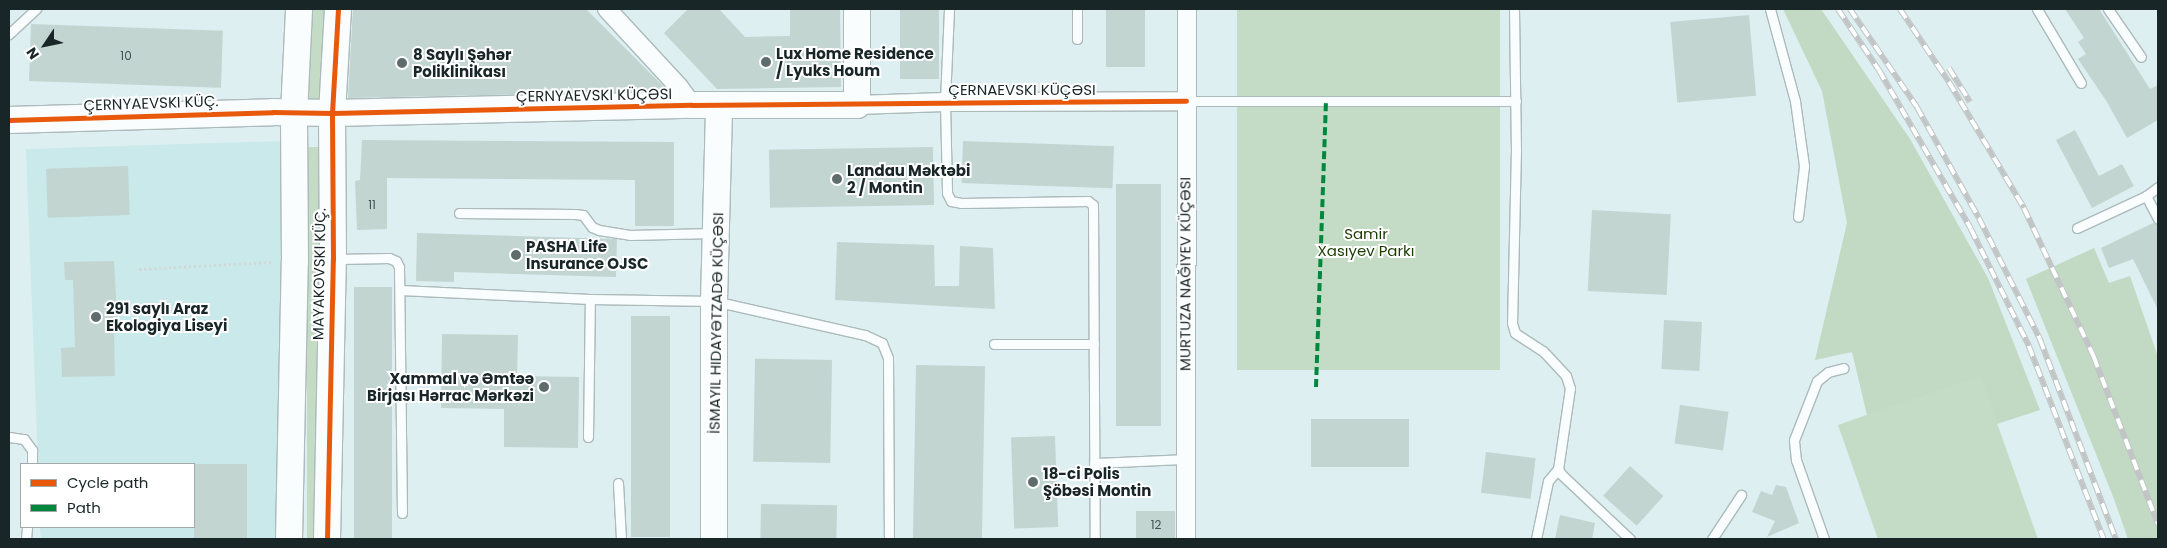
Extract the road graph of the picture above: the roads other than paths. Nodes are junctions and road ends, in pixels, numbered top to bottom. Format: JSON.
{"nodes":[{"id":1,"x":36,"y":9,"type":"edge"},
{"id":2,"x":299,"y":9,"type":"edge"},
{"id":3,"x":338,"y":9,"type":"edge"},
{"id":4,"x":607,"y":9,"type":"edge"},
{"id":5,"x":857,"y":9,"type":"edge"},
{"id":6,"x":948,"y":9,"type":"edge"},
{"id":7,"x":1077,"y":9,"type":"edge"},
{"id":8,"x":1187,"y":9,"type":"edge"},
{"id":9,"x":1514,"y":9,"type":"edge"},
{"id":10,"x":1770,"y":9,"type":"edge"},
{"id":11,"x":2037,"y":9,"type":"edge"},
{"id":12,"x":2108,"y":9,"type":"edge"},
{"id":13,"x":9,"y":34,"type":"edge"},
{"id":14,"x":1077,"y":39,"type":"dead end"},
{"id":15,"x":2141,"y":57,"type":"dead end"},
{"id":16,"x":2081,"y":83,"type":"dead end"},
{"id":17,"x":1186,"y":101,"type":"junction"},
{"id":18,"x":945,"y":102,"type":"junction"},
{"id":19,"x":1516,"y":102,"type":"junction"},
{"id":20,"x":692,"y":105,"type":"junction"},
{"id":21,"x":857,"y":105,"type":"junction"},
{"id":22,"x":719,"y":106,"type":"junction"},
{"id":23,"x":294,"y":112,"type":"junction"},
{"id":24,"x":332,"y":113,"type":"junction"},
{"id":25,"x":9,"y":120,"type":"edge"},
{"id":26,"x":2158,"y":187,"type":"edge"},
{"id":27,"x":2146,"y":196,"type":"junction"},
{"id":28,"x":459,"y":213,"type":"dead end"},
{"id":29,"x":1798,"y":217,"type":"dead end"},
{"id":30,"x":2158,"y":219,"type":"edge"},
{"id":31,"x":2077,"y":228,"type":"dead end"},
{"id":32,"x":716,"y":233,"type":"junction"},
{"id":33,"x":333,"y":259,"type":"junction"},
{"id":34,"x":400,"y":290,"type":"junction"},
{"id":35,"x":590,"y":299,"type":"junction"},
{"id":36,"x":714,"y":301,"type":"junction"},
{"id":37,"x":994,"y":344,"type":"dead end"},
{"id":38,"x":1094,"y":344,"type":"junction"},
{"id":39,"x":1844,"y":368,"type":"dead end"},
{"id":40,"x":9,"y":437,"type":"edge"},
{"id":41,"x":588,"y":437,"type":"dead end"},
{"id":42,"x":1184,"y":459,"type":"junction"},
{"id":43,"x":32,"y":463,"type":"edge"},
{"id":44,"x":1094,"y":463,"type":"junction"},
{"id":45,"x":1558,"y":469,"type":"junction"},
{"id":46,"x":618,"y":483,"type":"dead end"},
{"id":47,"x":1741,"y":495,"type":"dead end"},
{"id":48,"x":402,"y":513,"type":"dead end"},
{"id":49,"x":289,"y":539,"type":"edge"},
{"id":50,"x":326,"y":539,"type":"edge"},
{"id":51,"x":620,"y":539,"type":"edge"},
{"id":52,"x":714,"y":539,"type":"edge"},
{"id":53,"x":889,"y":539,"type":"edge"},
{"id":54,"x":1095,"y":539,"type":"edge"},
{"id":55,"x":1186,"y":539,"type":"edge"},
{"id":56,"x":1536,"y":539,"type":"edge"},
{"id":57,"x":1630,"y":539,"type":"edge"},
{"id":58,"x":1712,"y":539,"type":"edge"},
{"id":59,"x":1824,"y":539,"type":"edge"}],
"edges":[{"from":1,"to":13,"type":"lane"},
{"from":2,"to":23,"type":"street","name":"MAYAKOVSKI KÜÇ."},
{"from":3,"to":24,"type":"street","name":"MAYAKOVSKI KÜÇ."},
{"from":4,"to":20,"type":"street"},
{"from":5,"to":21,"type":"street"},
{"from":6,"to":18,"type":"lane"},
{"from":7,"to":14,"type":"lane"},
{"from":8,"to":17,"type":"street"},
{"from":9,"to":19,"type":"lane"},
{"from":10,"to":29,"type":"lane"},
{"from":11,"to":16,"type":"lane"},
{"from":12,"to":15,"type":"lane"},
{"from":17,"to":18,"type":"street","name":"ÇERNAEVSKI KÜÇƏSI"},
{"from":17,"to":19,"type":"lane"},
{"from":17,"to":42,"type":"street"},
{"from":18,"to":21,"type":"street","name":"ÇERNAEVSKI KÜÇƏSI"},
{"from":18,"to":38,"type":"lane"},
{"from":19,"to":45,"type":"lane"},
{"from":20,"to":22,"type":"street","name":"ÇERNYAEVSKI KÜÇƏSI"},
{"from":20,"to":24,"type":"street","name":"ÇERNYAEVSKI KÜÇƏSI"},
{"from":21,"to":22,"type":"street","name":"ÇERNYAEVSKI KÜÇƏSI"},
{"from":22,"to":32,"type":"street"},
{"from":23,"to":24,"type":"street","name":"ÇERNYAEVSKI KÜÇƏSI"},
{"from":23,"to":25,"type":"street","name":"ÇERNYAEVSKI KÜÇ."},
{"from":23,"to":49,"type":"street","name":"MAYAKOVSKI KÜÇ."},
{"from":24,"to":33,"type":"street","name":"MAYAKOVSKI KÜÇ."},
{"from":26,"to":27,"type":"lane"},
{"from":27,"to":30,"type":"lane"},
{"from":27,"to":31,"type":"lane"},
{"from":28,"to":32,"type":"lane"},
{"from":32,"to":36,"type":"street"},
{"from":33,"to":34,"type":"lane"},
{"from":33,"to":50,"type":"street","name":"MAYAKOVSKI KÜÇ."},
{"from":34,"to":35,"type":"lane"},
{"from":34,"to":48,"type":"lane"},
{"from":35,"to":36,"type":"lane"},
{"from":35,"to":41,"type":"lane"},
{"from":36,"to":52,"type":"street"},
{"from":36,"to":53,"type":"lane"},
{"from":37,"to":38,"type":"lane"},
{"from":38,"to":44,"type":"lane"},
{"from":39,"to":59,"type":"lane"},
{"from":40,"to":43,"type":"lane"},
{"from":42,"to":44,"type":"lane"},
{"from":42,"to":55,"type":"street"},
{"from":44,"to":54,"type":"lane"},
{"from":45,"to":56,"type":"lane"},
{"from":45,"to":57,"type":"lane"},
{"from":46,"to":51,"type":"lane"},
{"from":47,"to":58,"type":"lane"}]}
